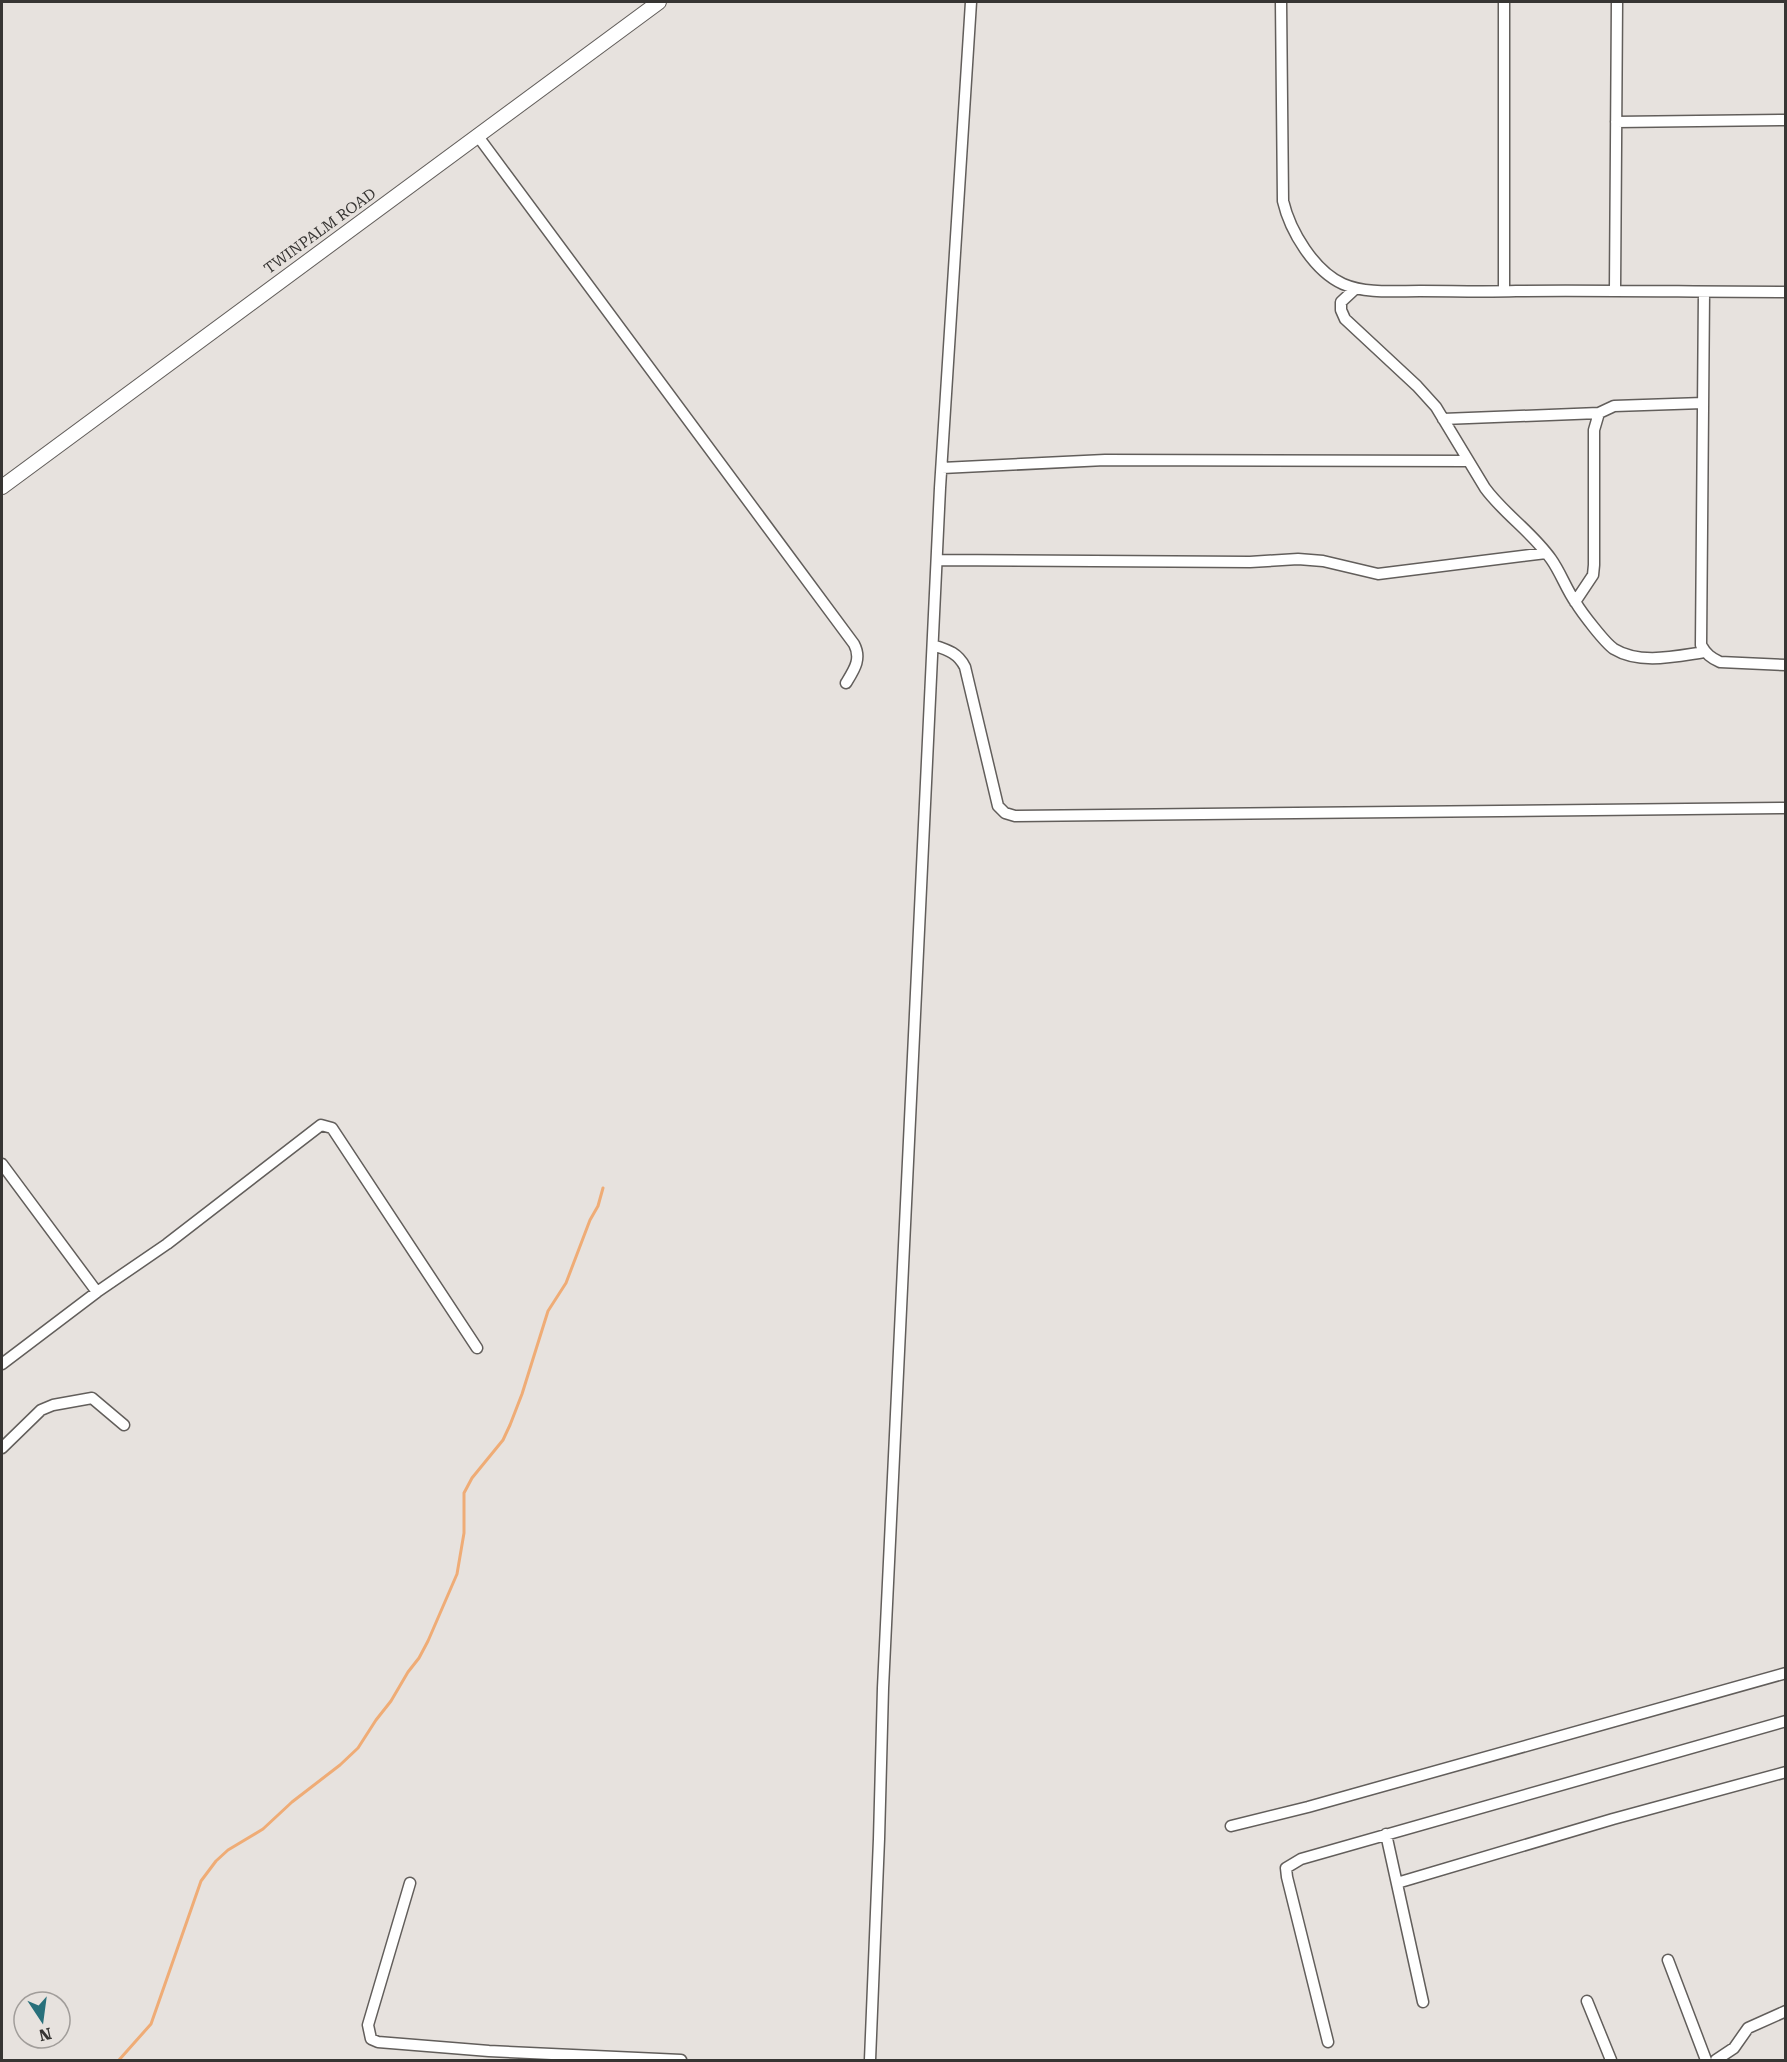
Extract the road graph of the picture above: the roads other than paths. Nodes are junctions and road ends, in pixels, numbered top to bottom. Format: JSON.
{"nodes":[{"id":1,"x":659,"y":2,"type":"edge"},
{"id":2,"x":971,"y":2,"type":"edge"},
{"id":3,"x":1281,"y":2,"type":"edge"},
{"id":4,"x":1504,"y":2,"type":"edge"},
{"id":5,"x":1617,"y":2,"type":"edge"},
{"id":6,"x":1785,"y":120,"type":"edge"},
{"id":7,"x":1617,"y":122,"type":"junction"},
{"id":8,"x":477,"y":135,"type":"junction"},
{"id":9,"x":1355,"y":289,"type":"junction"},
{"id":10,"x":1615,"y":290,"type":"junction"},
{"id":11,"x":1504,"y":291,"type":"junction"},
{"id":12,"x":1704,"y":292,"type":"junction"},
{"id":13,"x":1785,"y":292,"type":"edge"},
{"id":14,"x":1703,"y":403,"type":"junction"},
{"id":15,"x":1599,"y":413,"type":"junction"},
{"id":16,"x":1443,"y":419,"type":"junction"},
{"id":17,"x":1468,"y":461,"type":"junction"},
{"id":18,"x":942,"y":468,"type":"junction"},
{"id":19,"x":2,"y":487,"type":"edge"},
{"id":20,"x":1546,"y":553,"type":"junction"},
{"id":21,"x":937,"y":560,"type":"junction"},
{"id":22,"x":1575,"y":602,"type":"junction"},
{"id":23,"x":933,"y":645,"type":"junction"},
{"id":24,"x":1705,"y":652,"type":"junction"},
{"id":25,"x":1785,"y":665,"type":"edge"},
{"id":26,"x":846,"y":683,"type":"dead end"},
{"id":27,"x":1785,"y":808,"type":"edge"},
{"id":28,"x":2,"y":1164,"type":"edge"},
{"id":29,"x":97,"y":1292,"type":"junction"},
{"id":30,"x":477,"y":1348,"type":"dead end"},
{"id":31,"x":2,"y":1364,"type":"edge"},
{"id":32,"x":124,"y":1425,"type":"dead end"},
{"id":33,"x":2,"y":1448,"type":"edge"},
{"id":34,"x":1785,"y":1673,"type":"edge"},
{"id":35,"x":1785,"y":1721,"type":"edge"},
{"id":36,"x":1785,"y":1772,"type":"edge"},
{"id":37,"x":1231,"y":1826,"type":"dead end"},
{"id":38,"x":1386,"y":1834,"type":"junction"},
{"id":39,"x":410,"y":1883,"type":"dead end"},
{"id":40,"x":1397,"y":1883,"type":"junction"},
{"id":41,"x":1668,"y":1960,"type":"dead end"},
{"id":42,"x":1587,"y":2001,"type":"dead end"},
{"id":43,"x":1423,"y":2002,"type":"dead end"},
{"id":44,"x":1785,"y":2012,"type":"edge"},
{"id":45,"x":1328,"y":2042,"type":"dead end"},
{"id":46,"x":489,"y":2056,"type":"edge"},
{"id":47,"x":681,"y":2061,"type":"edge"},
{"id":48,"x":870,"y":2061,"type":"edge"},
{"id":49,"x":1611,"y":2061,"type":"edge"},
{"id":50,"x":1706,"y":2061,"type":"edge"},
{"id":51,"x":1716,"y":2061,"type":"edge"}],
"edges":[{"from":1,"to":8,"type":"main road","name":"TWINPALM ROAD"},
{"from":2,"to":18,"type":"street"},
{"from":3,"to":9,"type":"street"},
{"from":4,"to":11,"type":"street"},
{"from":5,"to":7,"type":"street"},
{"from":6,"to":7,"type":"street"},
{"from":7,"to":10,"type":"street"},
{"from":8,"to":19,"type":"main road","name":"TWINPALM ROAD"},
{"from":8,"to":26,"type":"street"},
{"from":9,"to":11,"type":"street"},
{"from":9,"to":16,"type":"street"},
{"from":10,"to":11,"type":"street"},
{"from":10,"to":12,"type":"street"},
{"from":12,"to":13,"type":"street"},
{"from":12,"to":14,"type":"street"},
{"from":14,"to":15,"type":"street"},
{"from":14,"to":24,"type":"street"},
{"from":15,"to":16,"type":"street"},
{"from":15,"to":22,"type":"street"},
{"from":16,"to":17,"type":"street"},
{"from":17,"to":18,"type":"street"},
{"from":17,"to":20,"type":"street"},
{"from":18,"to":21,"type":"street"},
{"from":20,"to":21,"type":"street"},
{"from":20,"to":22,"type":"street"},
{"from":21,"to":23,"type":"street"},
{"from":22,"to":24,"type":"street"},
{"from":23,"to":27,"type":"street"},
{"from":23,"to":48,"type":"street"},
{"from":24,"to":25,"type":"street"},
{"from":28,"to":29,"type":"street"},
{"from":29,"to":30,"type":"street"},
{"from":29,"to":31,"type":"street"},
{"from":32,"to":33,"type":"street"},
{"from":34,"to":37,"type":"street"},
{"from":35,"to":38,"type":"street"},
{"from":36,"to":40,"type":"street"},
{"from":38,"to":40,"type":"street"},
{"from":38,"to":45,"type":"street"},
{"from":39,"to":46,"type":"street"},
{"from":40,"to":43,"type":"street"},
{"from":41,"to":50,"type":"street"},
{"from":42,"to":49,"type":"street"},
{"from":44,"to":51,"type":"street"},
{"from":46,"to":47,"type":"street"}]}
